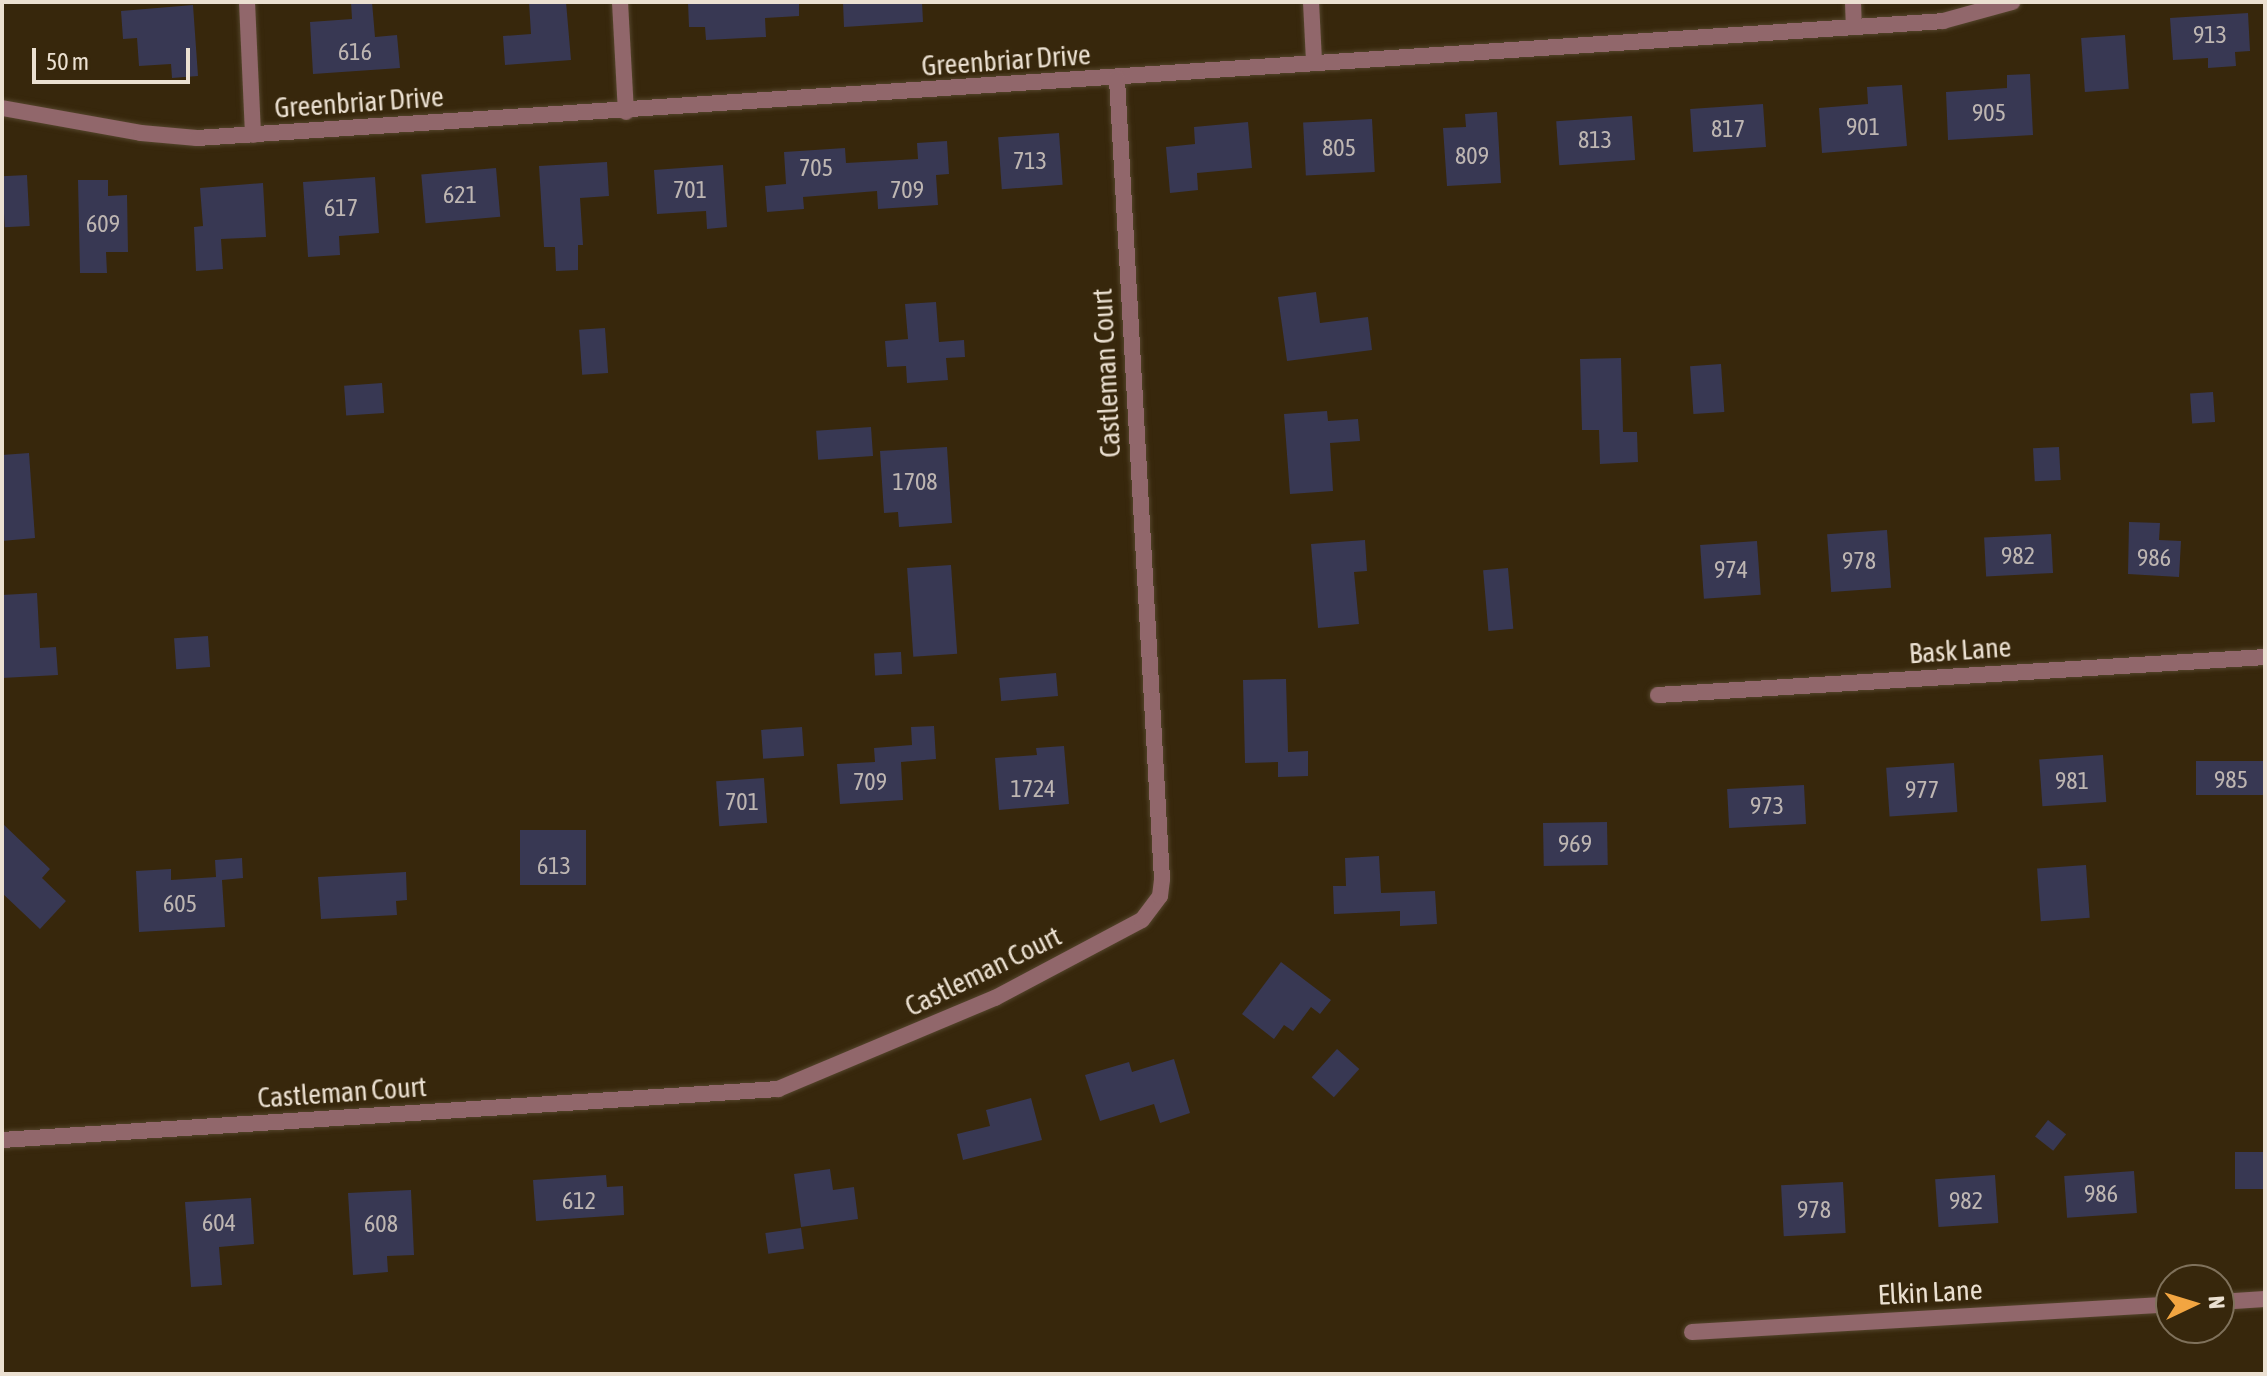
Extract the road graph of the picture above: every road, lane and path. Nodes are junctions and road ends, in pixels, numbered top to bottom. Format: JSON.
{"nodes":[{"id":1,"x":247,"y":2,"type":"edge"},
{"id":2,"x":620,"y":2,"type":"edge"},
{"id":3,"x":1311,"y":2,"type":"edge"},
{"id":4,"x":1853,"y":2,"type":"edge"},
{"id":5,"x":2012,"y":2,"type":"edge"},
{"id":6,"x":1854,"y":27,"type":"junction"},
{"id":7,"x":1314,"y":62,"type":"junction"},
{"id":8,"x":1117,"y":78,"type":"junction"},
{"id":9,"x":2,"y":108,"type":"edge"},
{"id":10,"x":626,"y":112,"type":"junction"},
{"id":11,"x":253,"y":135,"type":"junction"},
{"id":12,"x":2265,"y":657,"type":"edge"},
{"id":13,"x":1658,"y":695,"type":"dead end"},
{"id":14,"x":2,"y":1140,"type":"edge"},
{"id":15,"x":2265,"y":1299,"type":"edge"},
{"id":16,"x":2235,"y":1301,"type":"edge"},
{"id":17,"x":2155,"y":1305,"type":"edge"},
{"id":18,"x":1692,"y":1332,"type":"dead end"}],
"edges":[{"from":1,"to":11,"type":"street"},
{"from":2,"to":10,"type":"street"},
{"from":3,"to":7,"type":"street"},
{"from":4,"to":6,"type":"street"},
{"from":5,"to":6,"type":"street","name":"Greenbriar Drive"},
{"from":6,"to":7,"type":"street","name":"Greenbriar Drive"},
{"from":7,"to":8,"type":"street","name":"Greenbriar Drive"},
{"from":8,"to":10,"type":"street","name":"Greenbriar Drive"},
{"from":8,"to":14,"type":"street","name":"Castleman Court"},
{"from":9,"to":11,"type":"street","name":"Greenbriar Drive"},
{"from":10,"to":11,"type":"street","name":"Greenbriar Drive"},
{"from":12,"to":13,"type":"street","name":"Bask Lane"},
{"from":15,"to":16,"type":"street"},
{"from":17,"to":18,"type":"street","name":"Elkin Lane"}]}
